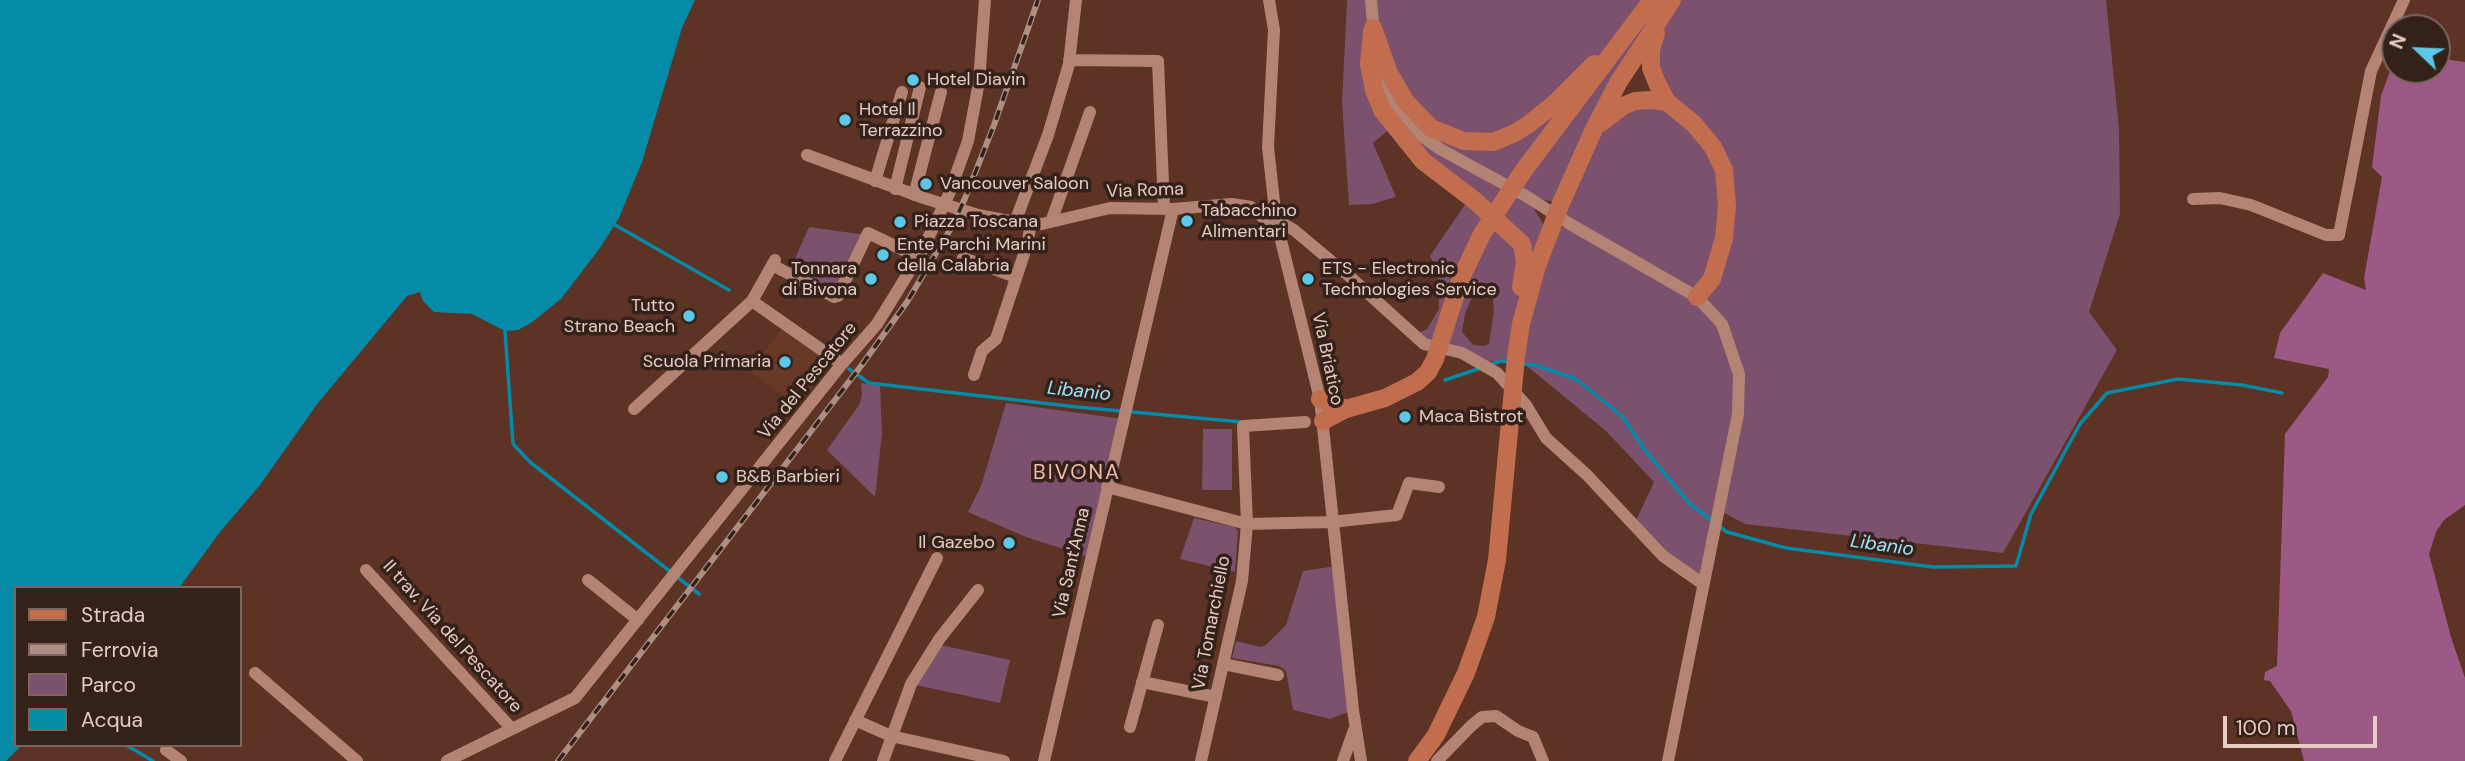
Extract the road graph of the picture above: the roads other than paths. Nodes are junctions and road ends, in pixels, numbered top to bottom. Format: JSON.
{"nodes":[{"id":1,"x":985,"y":0,"type":"edge"},
{"id":2,"x":1076,"y":0,"type":"edge"},
{"id":3,"x":1269,"y":0,"type":"edge"},
{"id":4,"x":1371,"y":0,"type":"edge"},
{"id":5,"x":1652,"y":0,"type":"edge"},
{"id":6,"x":1672,"y":0,"type":"edge"},
{"id":7,"x":2403,"y":0,"type":"edge"},
{"id":8,"x":1660,"y":16,"type":"junction"},
{"id":9,"x":1373,"y":28,"type":"junction"},
{"id":10,"x":1631,"y":29,"type":"junction"},
{"id":11,"x":1069,"y":60,"type":"junction"},
{"id":12,"x":920,"y":87,"type":"dead end"},
{"id":13,"x":902,"y":92,"type":"dead end"},
{"id":14,"x":941,"y":92,"type":"dead end"},
{"id":15,"x":1667,"y":102,"type":"junction"},
{"id":16,"x":1090,"y":112,"type":"dead end"},
{"id":17,"x":1595,"y":127,"type":"junction"},
{"id":18,"x":807,"y":155,"type":"dead end"},
{"id":19,"x":875,"y":181,"type":"junction"},
{"id":20,"x":895,"y":189,"type":"junction"},
{"id":21,"x":914,"y":195,"type":"junction"},
{"id":22,"x":947,"y":199,"type":"junction"},
{"id":23,"x":2193,"y":199,"type":"dead end"},
{"id":24,"x":1169,"y":209,"type":"junction"},
{"id":25,"x":1015,"y":222,"type":"junction"},
{"id":26,"x":1051,"y":222,"type":"junction"},
{"id":27,"x":1031,"y":224,"type":"junction"},
{"id":28,"x":1277,"y":225,"type":"junction"},
{"id":29,"x":918,"y":257,"type":"junction"},
{"id":30,"x":963,"y":258,"type":"dead end"},
{"id":31,"x":1016,"y":277,"type":"junction"},
{"id":32,"x":1698,"y":297,"type":"junction"},
{"id":33,"x":752,"y":301,"type":"junction"},
{"id":34,"x":1521,"y":324,"type":"junction"},
{"id":35,"x":842,"y":364,"type":"junction"},
{"id":36,"x":974,"y":375,"type":"dead end"},
{"id":37,"x":1320,"y":399,"type":"junction"},
{"id":38,"x":1346,"y":409,"type":"junction"},
{"id":39,"x":634,"y":410,"type":"dead end"},
{"id":40,"x":1314,"y":422,"type":"junction"},
{"id":41,"x":1107,"y":487,"type":"junction"},
{"id":42,"x":1439,"y":487,"type":"dead end"},
{"id":43,"x":1331,"y":522,"type":"junction"},
{"id":44,"x":1247,"y":524,"type":"junction"},
{"id":45,"x":937,"y":558,"type":"dead end"},
{"id":46,"x":366,"y":570,"type":"dead end"},
{"id":47,"x":588,"y":580,"type":"dead end"},
{"id":48,"x":1703,"y":584,"type":"junction"},
{"id":49,"x":978,"y":590,"type":"dead end"},
{"id":50,"x":638,"y":620,"type":"junction"},
{"id":51,"x":1158,"y":625,"type":"dead end"},
{"id":52,"x":1223,"y":664,"type":"junction"},
{"id":53,"x":255,"y":673,"type":"dead end"},
{"id":54,"x":1278,"y":675,"type":"dead end"},
{"id":55,"x":1142,"y":682,"type":"junction"},
{"id":56,"x":1216,"y":697,"type":"junction"},
{"id":57,"x":855,"y":720,"type":"junction"},
{"id":58,"x":1130,"y":727,"type":"dead end"},
{"id":59,"x":1355,"y":727,"type":"junction"},
{"id":60,"x":512,"y":729,"type":"junction"},
{"id":61,"x":891,"y":736,"type":"junction"},
{"id":62,"x":166,"y":750,"type":"dead end"},
{"id":63,"x":181,"y":761,"type":"edge"},
{"id":64,"x":356,"y":761,"type":"edge"},
{"id":65,"x":447,"y":761,"type":"edge"},
{"id":66,"x":835,"y":761,"type":"edge"},
{"id":67,"x":883,"y":761,"type":"edge"},
{"id":68,"x":1004,"y":761,"type":"edge"},
{"id":69,"x":1044,"y":761,"type":"edge"},
{"id":70,"x":1201,"y":761,"type":"edge"},
{"id":71,"x":1343,"y":761,"type":"edge"},
{"id":72,"x":1361,"y":761,"type":"edge"},
{"id":73,"x":1418,"y":761,"type":"edge"},
{"id":74,"x":1437,"y":761,"type":"edge"},
{"id":75,"x":1542,"y":761,"type":"edge"},
{"id":76,"x":1668,"y":761,"type":"edge"}],
"edges":[{"from":1,"to":22,"type":"street","name":"Via del Pescatore"},
{"from":2,"to":11,"type":"street"},
{"from":3,"to":28,"type":"street","name":"Via Briatico"},
{"from":4,"to":9,"type":"street"},
{"from":5,"to":10,"type":"main road"},
{"from":6,"to":8,"type":"main road"},
{"from":7,"to":23,"type":"street"},
{"from":8,"to":15,"type":"main road"},
{"from":8,"to":17,"type":"main road"},
{"from":9,"to":10,"type":"main road"},
{"from":9,"to":32,"type":"street"},
{"from":9,"to":34,"type":"main road"},
{"from":10,"to":38,"type":"main road"},
{"from":11,"to":24,"type":"street","name":"Via Sant'Anna"},
{"from":11,"to":25,"type":"street"},
{"from":12,"to":20,"type":"street"},
{"from":13,"to":19,"type":"street"},
{"from":14,"to":21,"type":"street"},
{"from":15,"to":17,"type":"main road"},
{"from":15,"to":32,"type":"main road"},
{"from":16,"to":26,"type":"street"},
{"from":17,"to":34,"type":"main road"},
{"from":18,"to":19,"type":"street","name":"Via Roma"},
{"from":19,"to":20,"type":"street","name":"Via Roma"},
{"from":20,"to":21,"type":"street","name":"Via Roma"},
{"from":21,"to":22,"type":"street","name":"Via Roma"},
{"from":22,"to":25,"type":"street","name":"Via Roma"},
{"from":22,"to":29,"type":"street","name":"Via del Pescatore"},
{"from":24,"to":26,"type":"street","name":"Via Roma"},
{"from":24,"to":28,"type":"street","name":"Via Roma"},
{"from":24,"to":41,"type":"street","name":"Via Sant'Anna"},
{"from":25,"to":27,"type":"street","name":"Via Roma"},
{"from":26,"to":27,"type":"street","name":"Via Roma"},
{"from":27,"to":31,"type":"street"},
{"from":28,"to":37,"type":"street","name":"Via Briatico"},
{"from":28,"to":48,"type":"street","name":"Via Roma"},
{"from":29,"to":33,"type":"street"},
{"from":29,"to":35,"type":"street","name":"Via del Pescatore"},
{"from":30,"to":31,"type":"street"},
{"from":31,"to":36,"type":"street"},
{"from":32,"to":48,"type":"street"},
{"from":33,"to":35,"type":"street"},
{"from":33,"to":39,"type":"street"},
{"from":34,"to":73,"type":"main road"},
{"from":35,"to":50,"type":"street","name":"Via del Pescatore"},
{"from":37,"to":38,"type":"main road"},
{"from":37,"to":40,"type":"street","name":"Via Briatico"},
{"from":38,"to":40,"type":"main road"},
{"from":40,"to":43,"type":"street","name":"Via Briatico"},
{"from":40,"to":44,"type":"street","name":"Via Tomarchiello"},
{"from":41,"to":44,"type":"street"},
{"from":41,"to":69,"type":"street","name":"Via Sant'Anna"},
{"from":42,"to":43,"type":"street"},
{"from":43,"to":44,"type":"street"},
{"from":43,"to":59,"type":"street","name":"Via Briatico"},
{"from":44,"to":52,"type":"street","name":"Via Tomarchiello"},
{"from":45,"to":57,"type":"street"},
{"from":46,"to":60,"type":"street","name":"II trav. Via del Pescatore"},
{"from":47,"to":50,"type":"street"},
{"from":48,"to":76,"type":"street"},
{"from":49,"to":61,"type":"street"},
{"from":50,"to":60,"type":"street","name":"Via del Pescatore"},
{"from":51,"to":55,"type":"street"},
{"from":52,"to":54,"type":"street"},
{"from":52,"to":56,"type":"street","name":"Via Tomarchiello"},
{"from":53,"to":64,"type":"street"},
{"from":55,"to":56,"type":"street"},
{"from":55,"to":58,"type":"street"},
{"from":56,"to":70,"type":"street","name":"Via Tomarchiello"},
{"from":57,"to":61,"type":"street"},
{"from":57,"to":66,"type":"street"},
{"from":59,"to":71,"type":"street"},
{"from":59,"to":72,"type":"street","name":"Via Briatico"},
{"from":60,"to":65,"type":"street","name":"Via del Pescatore"},
{"from":61,"to":67,"type":"street"},
{"from":61,"to":68,"type":"street"},
{"from":62,"to":63,"type":"street"},
{"from":74,"to":75,"type":"street"}]}
